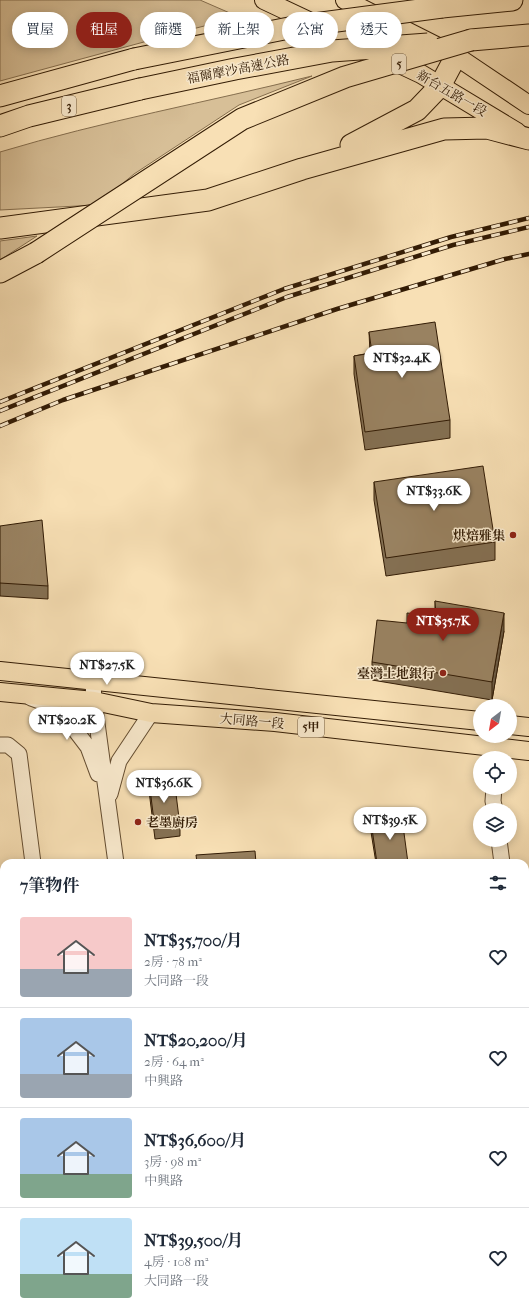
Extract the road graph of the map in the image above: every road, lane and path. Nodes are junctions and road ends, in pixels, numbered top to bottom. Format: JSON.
{"nodes":[{"id":1,"x":264,"y":0,"type":"edge"},
{"id":2,"x":345,"y":0,"type":"edge"},
{"id":3,"x":512,"y":0,"type":"edge"},
{"id":4,"x":529,"y":35,"type":"edge"},
{"id":5,"x":471,"y":40,"type":"junction"},
{"id":6,"x":456,"y":56,"type":"junction"},
{"id":7,"x":440,"y":86,"type":"junction"},
{"id":8,"x":0,"y":96,"type":"edge"},
{"id":9,"x":529,"y":105,"type":"edge"},
{"id":10,"x":0,"y":126,"type":"edge"},
{"id":11,"x":529,"y":139,"type":"edge"},
{"id":12,"x":302,"y":169,"type":"junction"},
{"id":13,"x":0,"y":228,"type":"edge"},
{"id":14,"x":0,"y":272,"type":"edge"},
{"id":15,"x":0,"y":671,"type":"edge"},
{"id":16,"x":95,"y":675,"type":"junction"},
{"id":17,"x":6,"y":692,"type":"edge"},
{"id":18,"x":276,"y":699,"type":"junction"},
{"id":19,"x":94,"y":701,"type":"junction"},
{"id":20,"x":151,"y":713,"type":"junction"},
{"id":21,"x":473,"y":721,"type":"edge"},
{"id":22,"x":275,"y":722,"type":"junction"},
{"id":23,"x":517,"y":726,"type":"edge"},
{"id":24,"x":529,"y":727,"type":"edge"},
{"id":25,"x":0,"y":745,"type":"edge"},
{"id":26,"x":484,"y":751,"type":"edge"},
{"id":27,"x":529,"y":751,"type":"edge"},
{"id":28,"x":517,"y":752,"type":"edge"},
{"id":29,"x":108,"y":801,"type":"junction"},
{"id":30,"x":500,"y":847,"type":"edge"},
{"id":31,"x":32,"y":859,"type":"edge"},
{"id":32,"x":115,"y":859,"type":"edge"},
{"id":33,"x":501,"y":859,"type":"edge"}],
"edges":[{"from":1,"to":7,"type":"main road","name":"新台五路一段","number":"5"},
{"from":2,"to":6,"type":"main road"},
{"from":3,"to":8,"type":"highway","number":"3","bridge":true},
{"from":4,"to":5,"type":"highway","name":"福爾摩沙高速公路","number":"3"},
{"from":5,"to":10,"type":"highway","name":"福爾摩沙高速公路","number":"3","bridge":true},
{"from":5,"to":14,"type":"highway","bridge":true},
{"from":6,"to":7,"type":"highway"},
{"from":6,"to":9,"type":"main road"},
{"from":7,"to":11,"type":"main road","name":"新台五路一段","number":"5"},
{"from":7,"to":12,"type":"highway"},
{"from":11,"to":12,"type":"highway"},
{"from":12,"to":13,"type":"highway"},
{"from":15,"to":16,"type":"main road","name":"大同路一段","number":"5甲"},
{"from":16,"to":18,"type":"main road","name":"大同路一段","number":"5甲"},
{"from":16,"to":19,"type":"street"},
{"from":17,"to":19,"type":"main road","name":"大同路一段","number":"5甲"},
{"from":17,"to":29,"type":"street"},
{"from":18,"to":21,"type":"main road","name":"大同路一段","number":"5甲"},
{"from":18,"to":22,"type":"main road"},
{"from":19,"to":20,"type":"main road","name":"大同路一段","number":"5甲"},
{"from":19,"to":29,"type":"street"},
{"from":20,"to":22,"type":"main road","name":"大同路一段","number":"5甲"},
{"from":20,"to":29,"type":"street"},
{"from":22,"to":26,"type":"main road","name":"大同路一段","number":"5甲"},
{"from":23,"to":24,"type":"main road"},
{"from":25,"to":31,"type":"street"},
{"from":27,"to":28,"type":"main road","name":"大同路一段","number":"5甲"},
{"from":29,"to":32,"type":"street"},
{"from":30,"to":33,"type":"street"}]}
